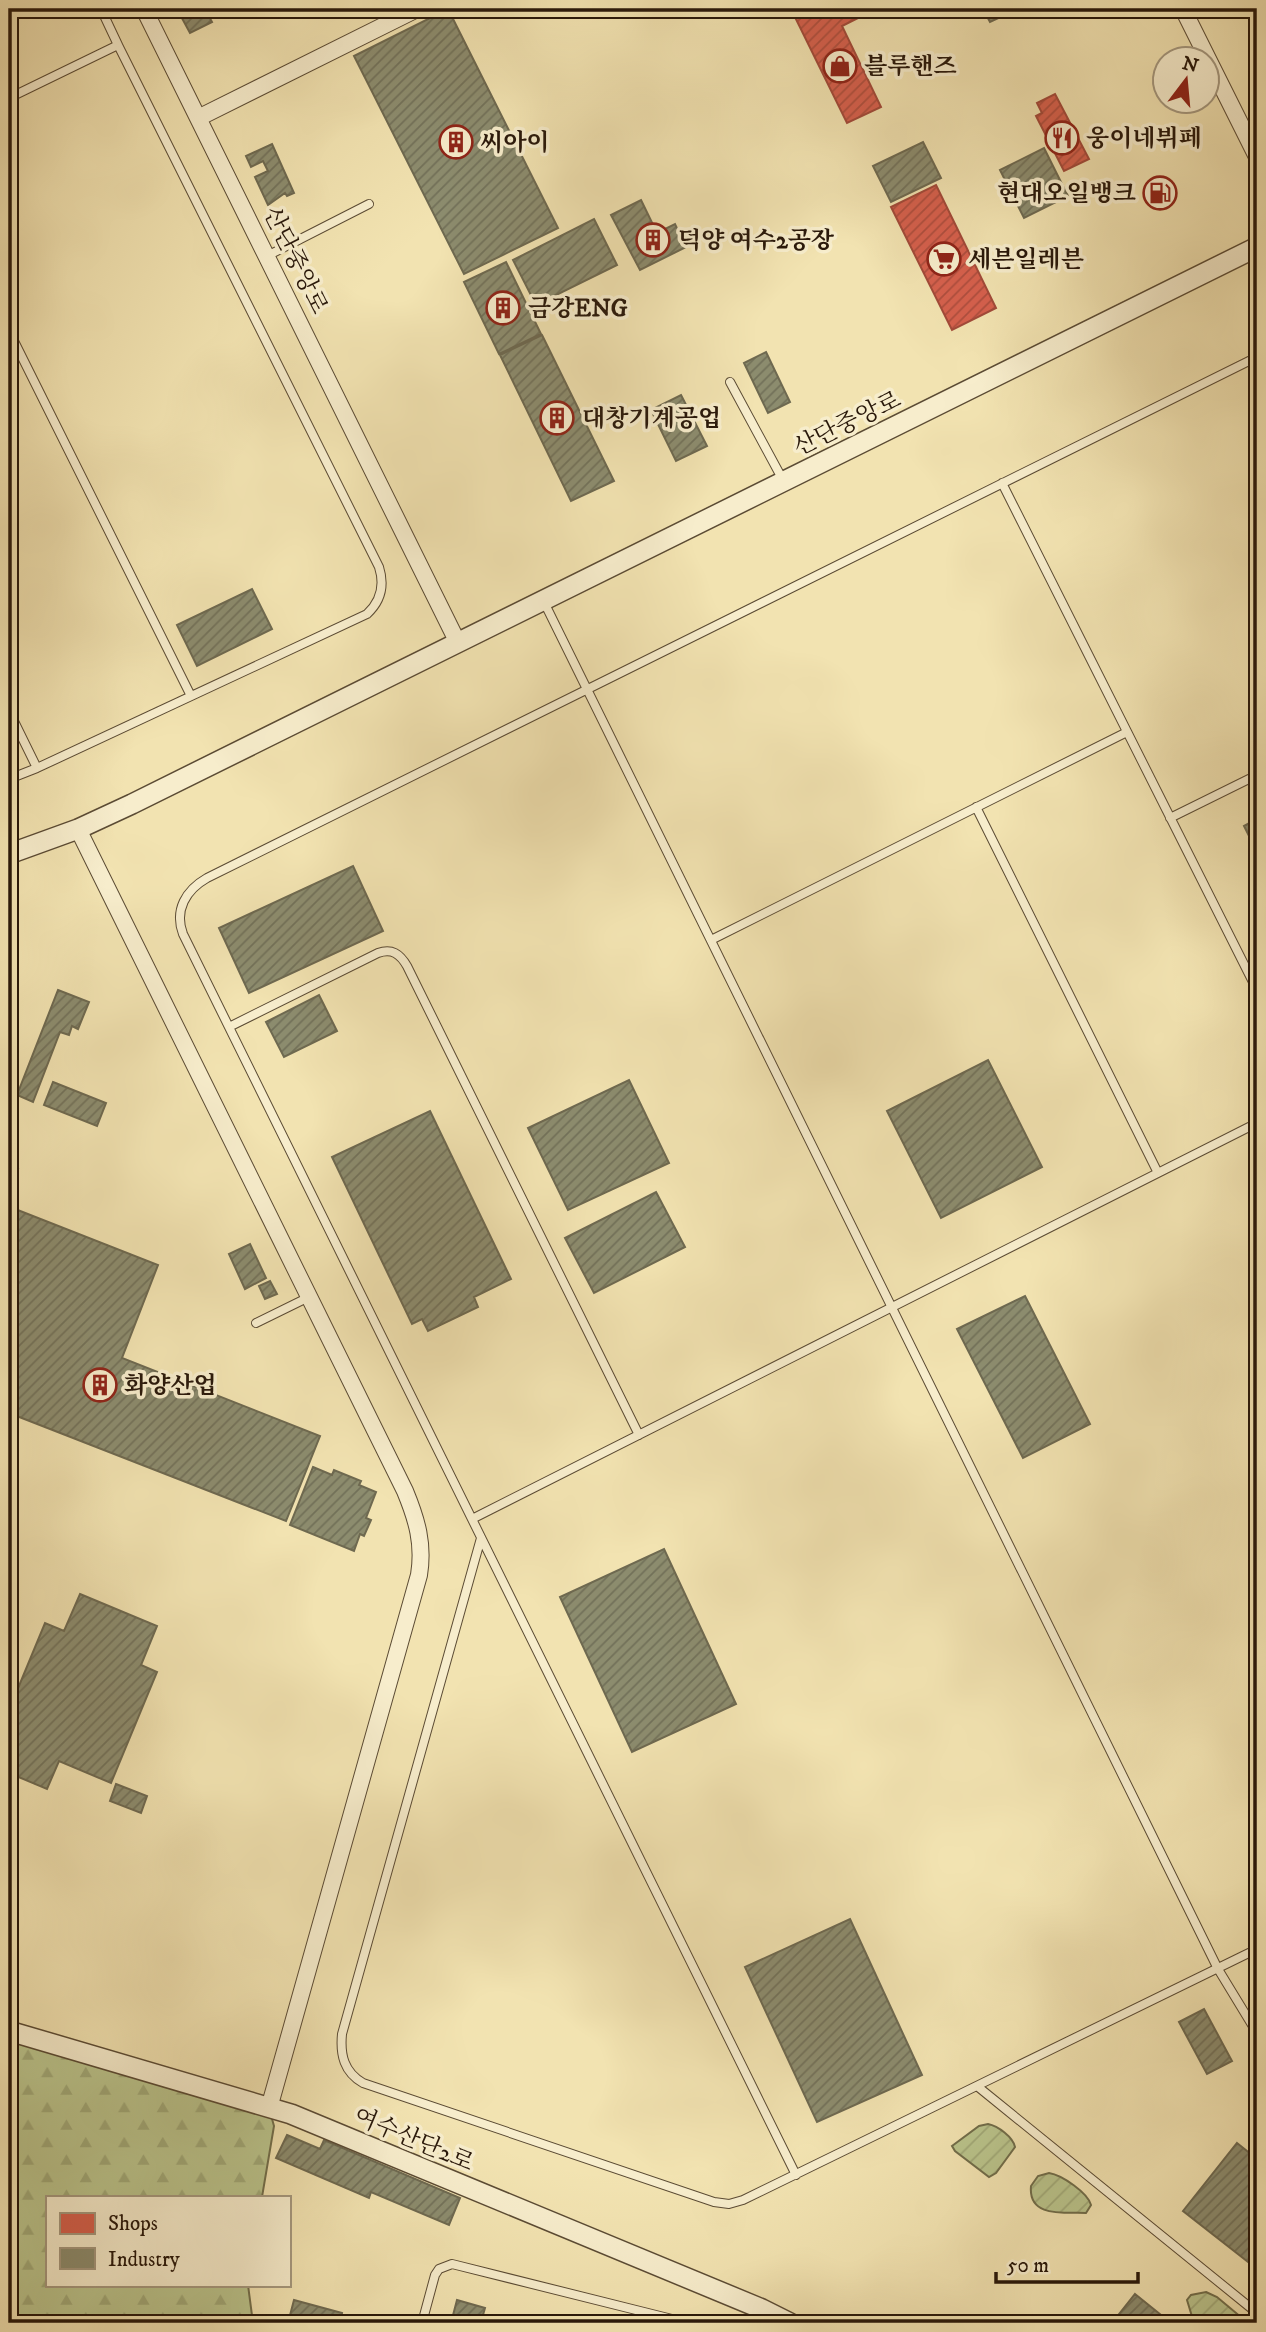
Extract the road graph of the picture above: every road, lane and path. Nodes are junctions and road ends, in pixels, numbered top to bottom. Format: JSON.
{"nodes":[{"id":1,"x":100,"y":9,"type":"edge"},
{"id":2,"x":144,"y":9,"type":"edge"},
{"id":3,"x":417,"y":9,"type":"edge"},
{"id":4,"x":1183,"y":9,"type":"edge"},
{"id":5,"x":118,"y":45,"type":"junction"},
{"id":6,"x":9,"y":98,"type":"edge"},
{"id":7,"x":198,"y":118,"type":"junction"},
{"id":8,"x":1257,"y":157,"type":"edge"},
{"id":9,"x":369,"y":204,"type":"dead end"},
{"id":10,"x":1257,"y":247,"type":"edge"},
{"id":11,"x":267,"y":256,"type":"junction"},
{"id":12,"x":9,"y":331,"type":"edge"},
{"id":13,"x":1257,"y":357,"type":"edge"},
{"id":14,"x":730,"y":382,"type":"dead end"},
{"id":15,"x":784,"y":482,"type":"junction"},
{"id":16,"x":1002,"y":483,"type":"junction"},
{"id":17,"x":543,"y":601,"type":"junction"},
{"id":18,"x":458,"y":643,"type":"junction"},
{"id":19,"x":587,"y":689,"type":"junction"},
{"id":20,"x":191,"y":696,"type":"junction"},
{"id":21,"x":9,"y":710,"type":"edge"},
{"id":22,"x":1127,"y":732,"type":"junction"},
{"id":23,"x":37,"y":768,"type":"junction"},
{"id":24,"x":1257,"y":775,"type":"edge"},
{"id":25,"x":9,"y":779,"type":"edge"},
{"id":26,"x":976,"y":807,"type":"junction"},
{"id":27,"x":1170,"y":818,"type":"junction"},
{"id":28,"x":78,"y":829,"type":"junction"},
{"id":29,"x":9,"y":854,"type":"edge"},
{"id":30,"x":710,"y":940,"type":"junction"},
{"id":31,"x":1257,"y":990,"type":"edge"},
{"id":32,"x":229,"y":1027,"type":"junction"},
{"id":33,"x":1257,"y":1123,"type":"edge"},
{"id":34,"x":1158,"y":1173,"type":"junction"},
{"id":35,"x":309,"y":1297,"type":"junction"},
{"id":36,"x":892,"y":1307,"type":"junction"},
{"id":37,"x":256,"y":1323,"type":"dead end"},
{"id":38,"x":639,"y":1434,"type":"junction"},
{"id":39,"x":472,"y":1519,"type":"junction"},
{"id":40,"x":481,"y":1538,"type":"junction"},
{"id":41,"x":1257,"y":1949,"type":"edge"},
{"id":42,"x":1218,"y":1969,"type":"junction"},
{"id":43,"x":9,"y":2031,"type":"edge"},
{"id":44,"x":1257,"y":2033,"type":"edge"},
{"id":45,"x":976,"y":2086,"type":"junction"},
{"id":46,"x":269,"y":2108,"type":"junction"},
{"id":47,"x":796,"y":2175,"type":"junction"},
{"id":48,"x":1257,"y":2313,"type":"edge"},
{"id":49,"x":422,"y":2323,"type":"edge"},
{"id":50,"x":688,"y":2323,"type":"edge"},
{"id":51,"x":790,"y":2323,"type":"edge"}],
"edges":[{"from":1,"to":5,"type":"lane"},
{"from":2,"to":7,"type":"street","name":"산단중앙로"},
{"from":3,"to":7,"type":"street"},
{"from":4,"to":8,"type":"street"},
{"from":5,"to":6,"type":"lane"},
{"from":5,"to":20,"type":"lane"},
{"from":7,"to":11,"type":"street","name":"산단중앙로"},
{"from":9,"to":11,"type":"lane"},
{"from":10,"to":15,"type":"street","name":"산단중앙로"},
{"from":11,"to":18,"type":"street","name":"산단중앙로"},
{"from":12,"to":20,"type":"lane"},
{"from":13,"to":16,"type":"lane"},
{"from":14,"to":15,"type":"lane"},
{"from":15,"to":17,"type":"street","name":"산단중앙로"},
{"from":16,"to":19,"type":"lane"},
{"from":16,"to":22,"type":"lane"},
{"from":17,"to":18,"type":"street","name":"산단중앙로"},
{"from":17,"to":19,"type":"lane"},
{"from":18,"to":28,"type":"street","name":"산단중앙로"},
{"from":19,"to":30,"type":"lane"},
{"from":19,"to":32,"type":"lane"},
{"from":20,"to":23,"type":"lane"},
{"from":21,"to":23,"type":"lane"},
{"from":22,"to":26,"type":"lane"},
{"from":22,"to":27,"type":"lane"},
{"from":23,"to":25,"type":"lane"},
{"from":24,"to":27,"type":"lane"},
{"from":26,"to":30,"type":"lane"},
{"from":26,"to":34,"type":"lane"},
{"from":27,"to":31,"type":"lane"},
{"from":28,"to":29,"type":"street","name":"산단중앙로"},
{"from":28,"to":35,"type":"street"},
{"from":30,"to":36,"type":"lane"},
{"from":32,"to":38,"type":"lane"},
{"from":32,"to":39,"type":"lane"},
{"from":33,"to":34,"type":"lane"},
{"from":34,"to":36,"type":"lane"},
{"from":35,"to":37,"type":"lane"},
{"from":35,"to":46,"type":"street"},
{"from":36,"to":38,"type":"lane"},
{"from":36,"to":42,"type":"lane"},
{"from":38,"to":39,"type":"lane"},
{"from":39,"to":40,"type":"lane"},
{"from":40,"to":47,"type":"lane"},
{"from":40,"to":47,"type":"lane"},
{"from":41,"to":42,"type":"lane"},
{"from":42,"to":44,"type":"lane"},
{"from":42,"to":45,"type":"lane"},
{"from":43,"to":46,"type":"street","name":"여수산단2로"},
{"from":45,"to":47,"type":"lane"},
{"from":45,"to":48,"type":"lane"},
{"from":46,"to":51,"type":"street","name":"여수산단2로"},
{"from":49,"to":50,"type":"lane"}]}
